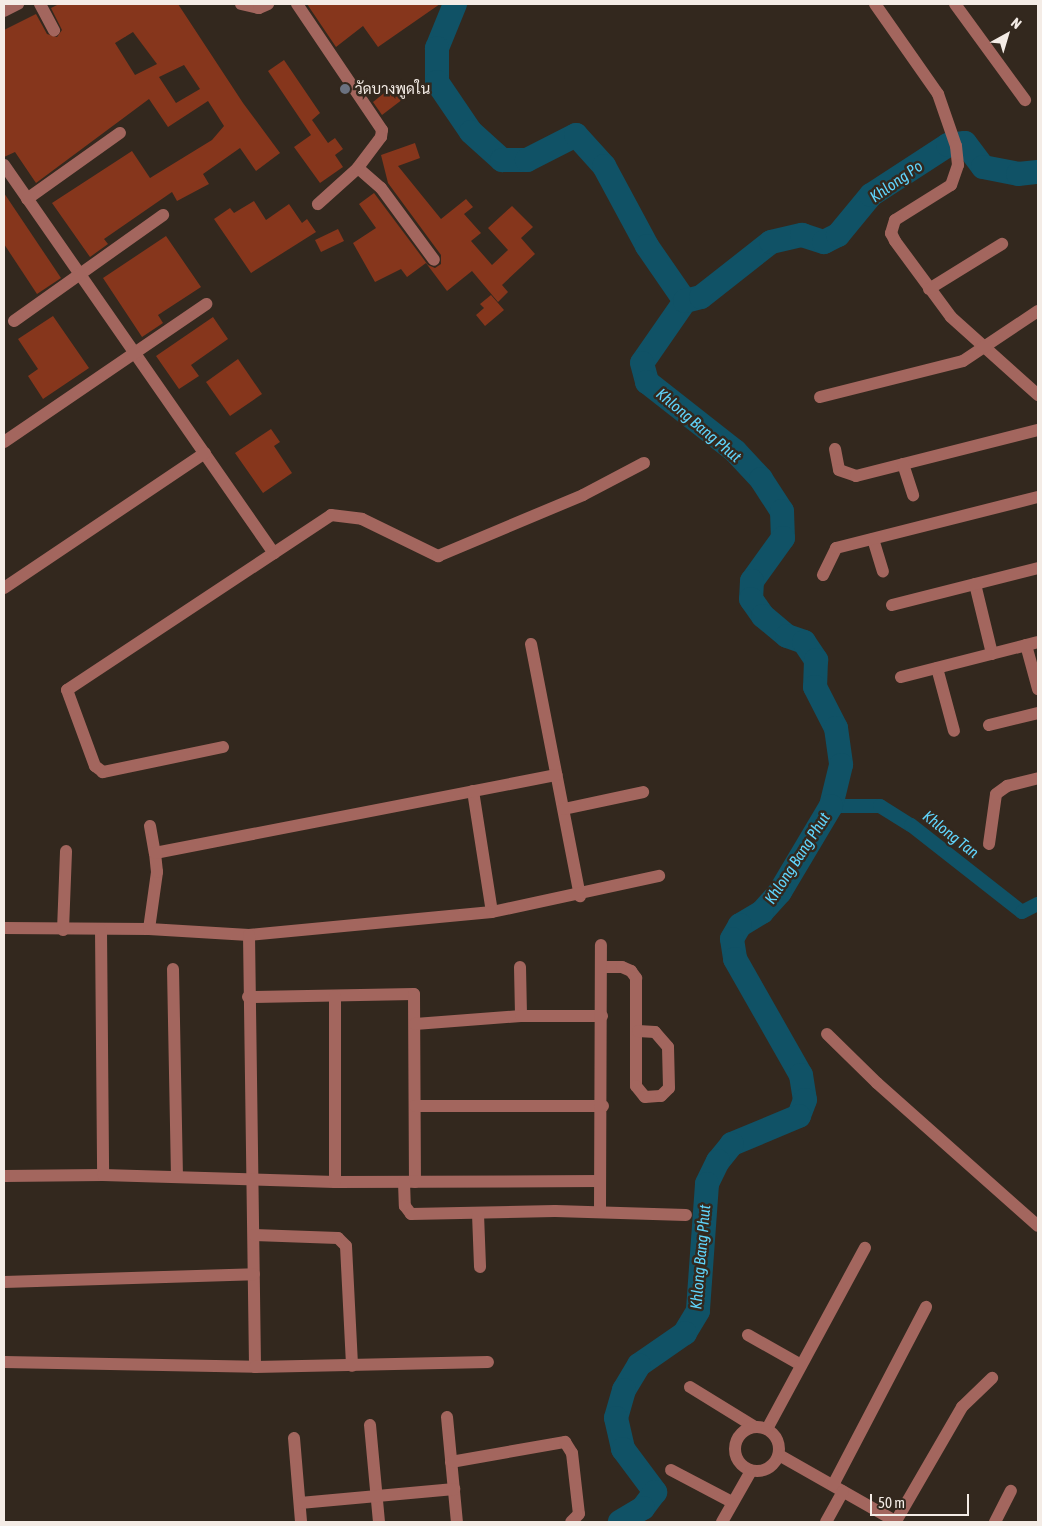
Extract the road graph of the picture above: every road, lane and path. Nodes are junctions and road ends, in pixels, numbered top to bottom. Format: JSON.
{"nodes":[{"id":1,"x":18,"y":4,"type":"edge"},
{"id":2,"x":40,"y":4,"type":"edge"},
{"id":3,"x":241,"y":4,"type":"edge"},
{"id":4,"x":268,"y":4,"type":"edge"},
{"id":5,"x":297,"y":4,"type":"edge"},
{"id":6,"x":875,"y":4,"type":"edge"},
{"id":7,"x":955,"y":4,"type":"edge"},
{"id":8,"x":4,"y":11,"type":"edge"},
{"id":9,"x":54,"y":30,"type":"dead end"},
{"id":10,"x":1025,"y":100,"type":"dead end"},
{"id":11,"x":120,"y":133,"type":"dead end"},
{"id":12,"x":4,"y":164,"type":"edge"},
{"id":13,"x":358,"y":168,"type":"junction"},
{"id":14,"x":27,"y":199,"type":"junction"},
{"id":15,"x":318,"y":204,"type":"dead end"},
{"id":16,"x":163,"y":215,"type":"dead end"},
{"id":17,"x":1002,"y":244,"type":"dead end"},
{"id":18,"x":434,"y":260,"type":"dead end"},
{"id":19,"x":79,"y":274,"type":"junction"},
{"id":20,"x":929,"y":288,"type":"junction"},
{"id":21,"x":206,"y":304,"type":"dead end"},
{"id":22,"x":1038,"y":311,"type":"edge"},
{"id":23,"x":14,"y":321,"type":"dead end"},
{"id":24,"x":984,"y":346,"type":"junction"},
{"id":25,"x":134,"y":351,"type":"junction"},
{"id":26,"x":1038,"y":395,"type":"edge"},
{"id":27,"x":820,"y":397,"type":"dead end"},
{"id":28,"x":1038,"y":430,"type":"edge"},
{"id":29,"x":4,"y":442,"type":"edge"},
{"id":30,"x":835,"y":449,"type":"dead end"},
{"id":31,"x":204,"y":453,"type":"junction"},
{"id":32,"x":644,"y":463,"type":"dead end"},
{"id":33,"x":903,"y":464,"type":"junction"},
{"id":34,"x":913,"y":495,"type":"dead end"},
{"id":35,"x":1038,"y":497,"type":"edge"},
{"id":36,"x":873,"y":538,"type":"junction"},
{"id":37,"x":274,"y":552,"type":"junction"},
{"id":38,"x":1038,"y":568,"type":"edge"},
{"id":39,"x":883,"y":571,"type":"dead end"},
{"id":40,"x":823,"y":575,"type":"dead end"},
{"id":41,"x":975,"y":584,"type":"junction"},
{"id":42,"x":4,"y":588,"type":"edge"},
{"id":43,"x":892,"y":605,"type":"dead end"},
{"id":44,"x":531,"y":644,"type":"dead end"},
{"id":45,"x":1032,"y":644,"type":"edge"},
{"id":46,"x":992,"y":654,"type":"junction"},
{"id":47,"x":937,"y":668,"type":"junction"},
{"id":48,"x":900,"y":677,"type":"dead end"},
{"id":49,"x":1038,"y":689,"type":"edge"},
{"id":50,"x":1038,"y":713,"type":"edge"},
{"id":51,"x":989,"y":725,"type":"dead end"},
{"id":52,"x":954,"y":731,"type":"dead end"},
{"id":53,"x":223,"y":747,"type":"dead end"},
{"id":54,"x":556,"y":774,"type":"junction"},
{"id":55,"x":1038,"y":778,"type":"edge"},
{"id":56,"x":473,"y":791,"type":"junction"},
{"id":57,"x":643,"y":792,"type":"dead end"},
{"id":58,"x":564,"y":809,"type":"junction"},
{"id":59,"x":150,"y":826,"type":"dead end"},
{"id":60,"x":989,"y":844,"type":"dead end"},
{"id":61,"x":66,"y":851,"type":"dead end"},
{"id":62,"x":155,"y":853,"type":"junction"},
{"id":63,"x":659,"y":876,"type":"dead end"},
{"id":64,"x":580,"y":896,"type":"junction"},
{"id":65,"x":492,"y":912,"type":"junction"},
{"id":66,"x":4,"y":928,"type":"edge"},
{"id":67,"x":149,"y":929,"type":"junction"},
{"id":68,"x":63,"y":930,"type":"junction"},
{"id":69,"x":101,"y":930,"type":"junction"},
{"id":70,"x":249,"y":935,"type":"junction"},
{"id":71,"x":601,"y":945,"type":"dead end"},
{"id":72,"x":520,"y":967,"type":"dead end"},
{"id":73,"x":602,"y":967,"type":"junction"},
{"id":74,"x":174,"y":968,"type":"dead end"},
{"id":75,"x":335,"y":996,"type":"junction"},
{"id":76,"x":248,"y":997,"type":"junction"},
{"id":77,"x":521,"y":1016,"type":"junction"},
{"id":78,"x":602,"y":1016,"type":"junction"},
{"id":79,"x":415,"y":1024,"type":"junction"},
{"id":80,"x":638,"y":1031,"type":"junction"},
{"id":81,"x":827,"y":1034,"type":"dead end"},
{"id":82,"x":415,"y":1106,"type":"junction"},
{"id":83,"x":603,"y":1106,"type":"junction"},
{"id":84,"x":103,"y":1175,"type":"junction"},
{"id":85,"x":4,"y":1176,"type":"edge"},
{"id":86,"x":178,"y":1178,"type":"junction"},
{"id":87,"x":254,"y":1180,"type":"junction"},
{"id":88,"x":600,"y":1181,"type":"junction"},
{"id":89,"x":335,"y":1182,"type":"junction"},
{"id":90,"x":410,"y":1182,"type":"junction"},
{"id":91,"x":600,"y":1211,"type":"junction"},
{"id":92,"x":478,"y":1214,"type":"junction"},
{"id":93,"x":686,"y":1215,"type":"dead end"},
{"id":94,"x":1038,"y":1226,"type":"edge"},
{"id":95,"x":254,"y":1235,"type":"junction"},
{"id":96,"x":865,"y":1248,"type":"dead end"},
{"id":97,"x":480,"y":1267,"type":"dead end"},
{"id":98,"x":254,"y":1274,"type":"junction"},
{"id":99,"x":4,"y":1282,"type":"edge"},
{"id":100,"x":926,"y":1307,"type":"dead end"},
{"id":101,"x":748,"y":1335,"type":"dead end"},
{"id":102,"x":4,"y":1362,"type":"edge"},
{"id":103,"x":488,"y":1362,"type":"dead end"},
{"id":104,"x":801,"y":1365,"type":"junction"},
{"id":105,"x":352,"y":1366,"type":"junction"},
{"id":106,"x":255,"y":1367,"type":"junction"},
{"id":107,"x":992,"y":1378,"type":"dead end"},
{"id":108,"x":690,"y":1387,"type":"dead end"},
{"id":109,"x":447,"y":1417,"type":"dead end"},
{"id":110,"x":370,"y":1425,"type":"dead end"},
{"id":111,"x":761,"y":1428,"type":"junction"},
{"id":112,"x":294,"y":1438,"type":"dead end"},
{"id":113,"x":779,"y":1455,"type":"junction"},
{"id":114,"x":451,"y":1462,"type":"junction"},
{"id":115,"x":671,"y":1470,"type":"dead end"},
{"id":116,"x":750,"y":1471,"type":"junction"},
{"id":117,"x":838,"y":1488,"type":"junction"},
{"id":118,"x":454,"y":1489,"type":"junction"},
{"id":119,"x":1012,"y":1491,"type":"dead end"},
{"id":120,"x":376,"y":1495,"type":"junction"},
{"id":121,"x":300,"y":1502,"type":"junction"},
{"id":122,"x":732,"y":1502,"type":"junction"},
{"id":123,"x":301,"y":1522,"type":"edge"},
{"id":124,"x":379,"y":1522,"type":"edge"},
{"id":125,"x":457,"y":1522,"type":"edge"},
{"id":126,"x":571,"y":1522,"type":"edge"},
{"id":127,"x":722,"y":1522,"type":"edge"},
{"id":128,"x":826,"y":1522,"type":"edge"},
{"id":129,"x":896,"y":1522,"type":"edge"},
{"id":130,"x":995,"y":1522,"type":"edge"}],
"edges":[{"from":1,"to":8,"type":"street"},
{"from":2,"to":9,"type":"street"},
{"from":3,"to":4,"type":"street"},
{"from":5,"to":13,"type":"street"},
{"from":6,"to":20,"type":"street"},
{"from":7,"to":10,"type":"street"},
{"from":11,"to":14,"type":"street"},
{"from":12,"to":14,"type":"street"},
{"from":13,"to":15,"type":"street"},
{"from":13,"to":18,"type":"street"},
{"from":14,"to":19,"type":"street"},
{"from":16,"to":19,"type":"street"},
{"from":17,"to":20,"type":"street"},
{"from":19,"to":23,"type":"street"},
{"from":19,"to":25,"type":"street"},
{"from":20,"to":24,"type":"street"},
{"from":21,"to":25,"type":"street"},
{"from":22,"to":24,"type":"street"},
{"from":24,"to":26,"type":"street"},
{"from":24,"to":27,"type":"street"},
{"from":25,"to":29,"type":"street"},
{"from":25,"to":31,"type":"street"},
{"from":28,"to":33,"type":"street"},
{"from":30,"to":33,"type":"street"},
{"from":31,"to":37,"type":"street"},
{"from":31,"to":42,"type":"street"},
{"from":32,"to":37,"type":"street"},
{"from":33,"to":34,"type":"street"},
{"from":35,"to":36,"type":"street"},
{"from":36,"to":39,"type":"street"},
{"from":36,"to":40,"type":"street"},
{"from":37,"to":53,"type":"street"},
{"from":38,"to":41,"type":"street"},
{"from":41,"to":43,"type":"street"},
{"from":41,"to":46,"type":"street"},
{"from":44,"to":54,"type":"street"},
{"from":45,"to":46,"type":"street"},
{"from":45,"to":49,"type":"street"},
{"from":46,"to":47,"type":"street"},
{"from":47,"to":48,"type":"street"},
{"from":47,"to":52,"type":"street"},
{"from":50,"to":51,"type":"street"},
{"from":54,"to":56,"type":"street"},
{"from":54,"to":58,"type":"street"},
{"from":55,"to":60,"type":"street"},
{"from":56,"to":62,"type":"street"},
{"from":56,"to":65,"type":"street"},
{"from":57,"to":58,"type":"street"},
{"from":58,"to":64,"type":"street"},
{"from":59,"to":62,"type":"street"},
{"from":61,"to":68,"type":"street"},
{"from":62,"to":67,"type":"street"},
{"from":63,"to":64,"type":"street"},
{"from":64,"to":65,"type":"street"},
{"from":65,"to":70,"type":"street"},
{"from":66,"to":68,"type":"street"},
{"from":67,"to":69,"type":"street"},
{"from":67,"to":70,"type":"street"},
{"from":68,"to":69,"type":"street"},
{"from":69,"to":84,"type":"street"},
{"from":70,"to":76,"type":"street"},
{"from":71,"to":73,"type":"street"},
{"from":72,"to":77,"type":"street"},
{"from":73,"to":78,"type":"street"},
{"from":73,"to":80,"type":"street"},
{"from":74,"to":86,"type":"street"},
{"from":75,"to":76,"type":"street"},
{"from":75,"to":79,"type":"street"},
{"from":75,"to":89,"type":"street"},
{"from":76,"to":87,"type":"street"},
{"from":77,"to":78,"type":"street"},
{"from":77,"to":79,"type":"street"},
{"from":78,"to":83,"type":"street"},
{"from":79,"to":82,"type":"street"},
{"from":80,"to":80,"type":"street"},
{"from":81,"to":94,"type":"street"},
{"from":82,"to":83,"type":"street"},
{"from":82,"to":90,"type":"street"},
{"from":83,"to":88,"type":"street"},
{"from":84,"to":85,"type":"street"},
{"from":84,"to":86,"type":"street"},
{"from":86,"to":87,"type":"street"},
{"from":87,"to":89,"type":"street"},
{"from":87,"to":95,"type":"street"},
{"from":88,"to":90,"type":"street"},
{"from":88,"to":91,"type":"street"},
{"from":89,"to":90,"type":"street"},
{"from":90,"to":92,"type":"street"},
{"from":91,"to":92,"type":"street"},
{"from":91,"to":93,"type":"street"},
{"from":92,"to":97,"type":"street"},
{"from":95,"to":98,"type":"street"},
{"from":95,"to":105,"type":"street"},
{"from":96,"to":104,"type":"street"},
{"from":98,"to":99,"type":"street"},
{"from":98,"to":106,"type":"street"},
{"from":100,"to":117,"type":"street"},
{"from":101,"to":104,"type":"street"},
{"from":102,"to":106,"type":"street"},
{"from":103,"to":105,"type":"street"},
{"from":104,"to":111,"type":"street"},
{"from":105,"to":106,"type":"street"},
{"from":107,"to":129,"type":"street"},
{"from":108,"to":111,"type":"street"},
{"from":109,"to":114,"type":"street"},
{"from":110,"to":120,"type":"street"},
{"from":111,"to":113,"type":"street"},
{"from":111,"to":116,"type":"street"},
{"from":112,"to":121,"type":"street"},
{"from":113,"to":116,"type":"street"},
{"from":113,"to":117,"type":"street"},
{"from":114,"to":118,"type":"street"},
{"from":114,"to":126,"type":"street"},
{"from":115,"to":122,"type":"street"},
{"from":116,"to":122,"type":"street"},
{"from":117,"to":128,"type":"street"},
{"from":117,"to":129,"type":"street"},
{"from":118,"to":120,"type":"street"},
{"from":118,"to":125,"type":"street"},
{"from":119,"to":130,"type":"street"},
{"from":120,"to":121,"type":"street"},
{"from":120,"to":124,"type":"street"},
{"from":121,"to":123,"type":"street"},
{"from":122,"to":127,"type":"street"}]}
